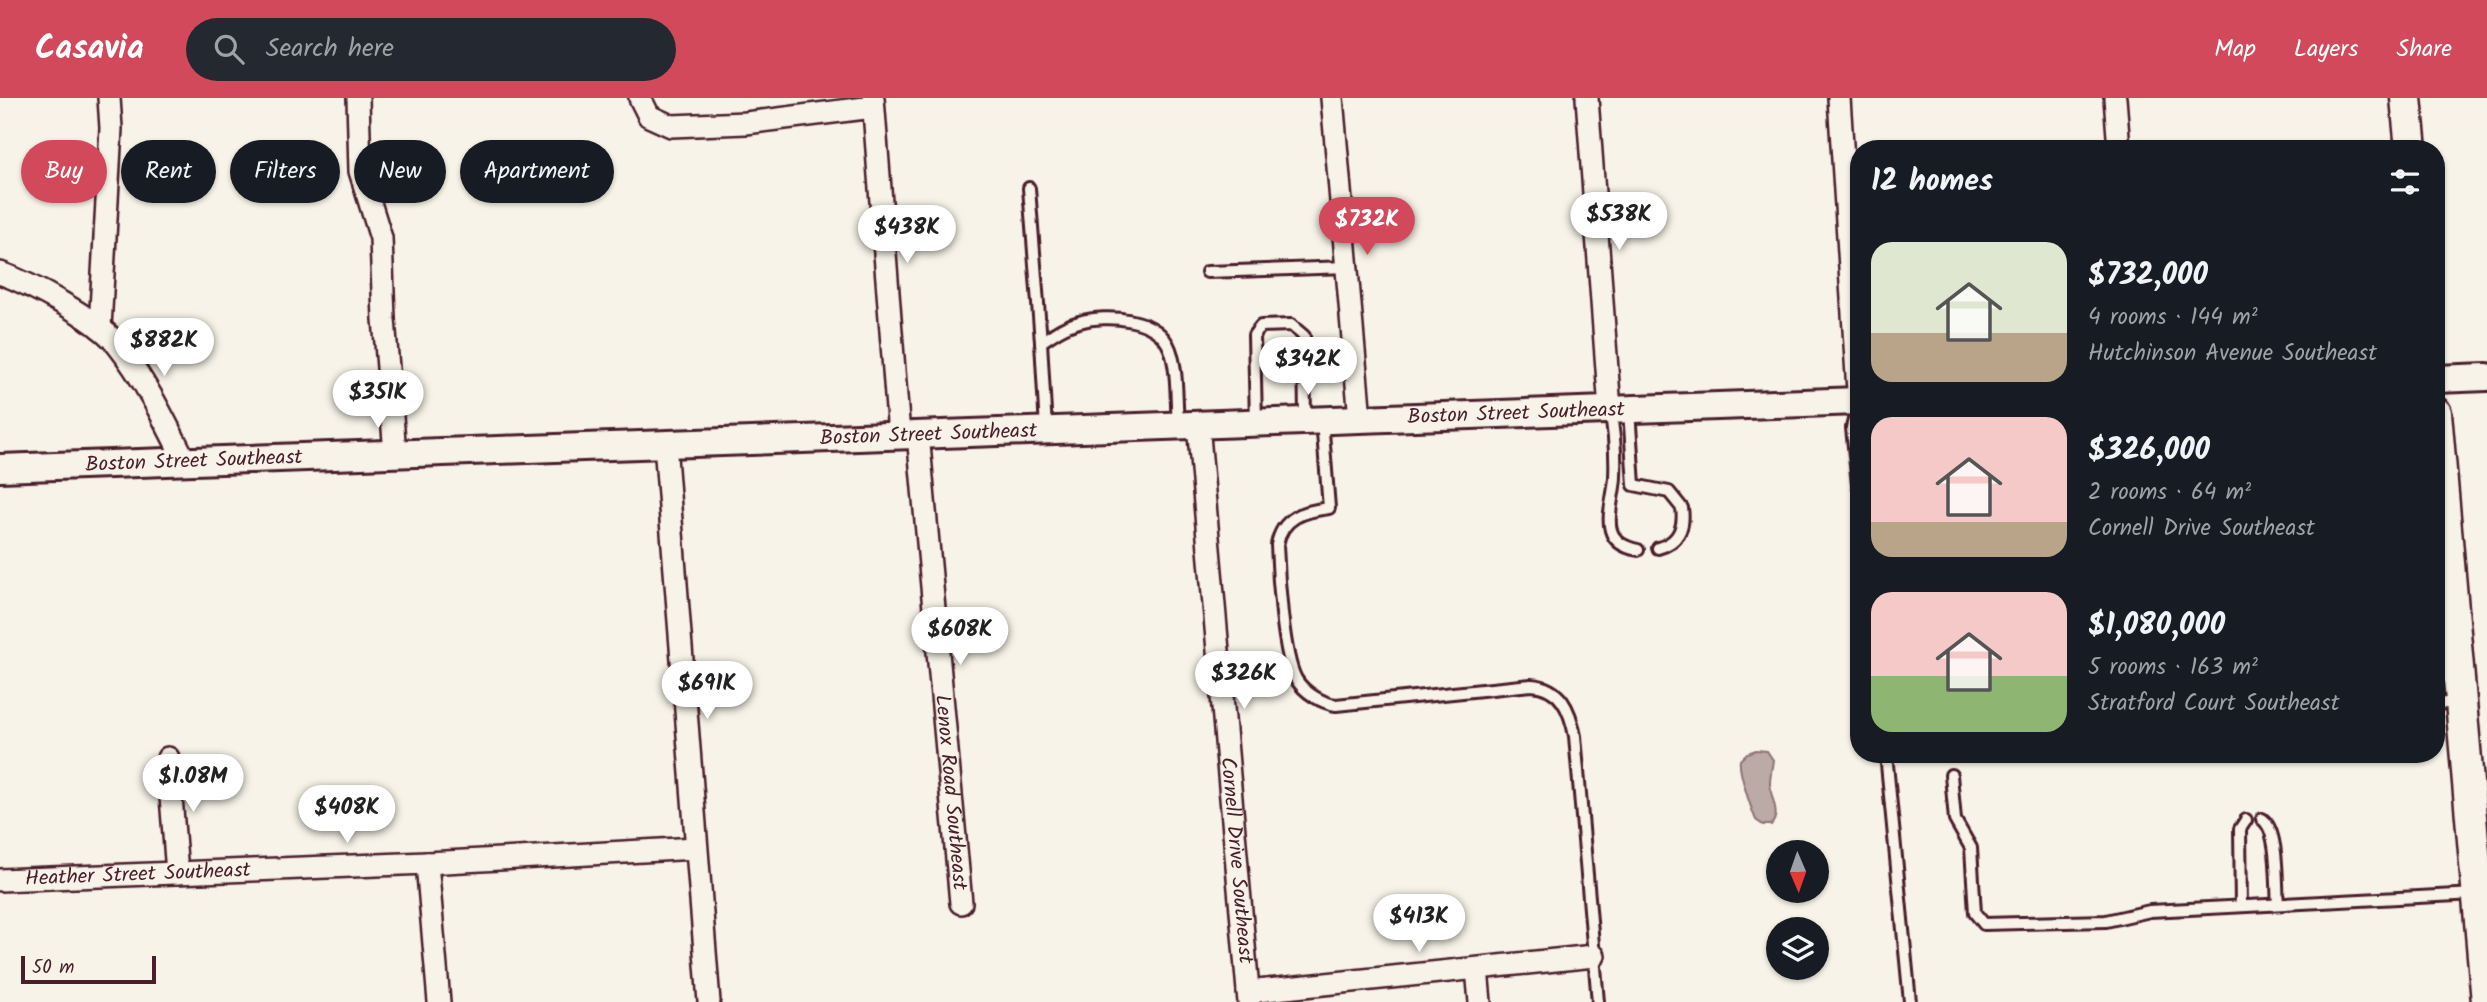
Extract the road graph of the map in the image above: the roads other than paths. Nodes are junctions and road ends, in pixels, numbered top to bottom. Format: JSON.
{"nodes":[{"id":1,"x":109,"y":98,"type":"edge"},
{"id":2,"x":358,"y":98,"type":"edge"},
{"id":3,"x":640,"y":98,"type":"edge"},
{"id":4,"x":1332,"y":98,"type":"edge"},
{"id":5,"x":1587,"y":98,"type":"edge"},
{"id":6,"x":1839,"y":98,"type":"edge"},
{"id":7,"x":2115,"y":98,"type":"edge"},
{"id":8,"x":2406,"y":98,"type":"edge"},
{"id":9,"x":873,"y":102,"type":"edge"},
{"id":10,"x":2118,"y":140,"type":"edge"},
{"id":11,"x":2410,"y":140,"type":"edge"},
{"id":12,"x":1029,"y":188,"type":"dead end"},
{"id":13,"x":1347,"y":267,"type":"junction"},
{"id":14,"x":1850,"y":268,"type":"edge"},
{"id":15,"x":1207,"y":272,"type":"dead end"},
{"id":16,"x":0,"y":273,"type":"edge"},
{"id":17,"x":100,"y":328,"type":"junction"},
{"id":18,"x":1041,"y":342,"type":"junction"},
{"id":19,"x":2487,"y":377,"type":"edge"},
{"id":20,"x":2445,"y":379,"type":"edge"},
{"id":21,"x":1850,"y":402,"type":"edge"},
{"id":22,"x":1620,"y":410,"type":"junction"},
{"id":23,"x":1360,"y":419,"type":"junction"},
{"id":24,"x":1314,"y":420,"type":"junction"},
{"id":25,"x":1256,"y":422,"type":"junction"},
{"id":26,"x":1188,"y":424,"type":"junction"},
{"id":27,"x":1046,"y":429,"type":"junction"},
{"id":28,"x":909,"y":434,"type":"junction"},
{"id":29,"x":665,"y":444,"type":"junction"},
{"id":30,"x":395,"y":453,"type":"junction"},
{"id":31,"x":185,"y":461,"type":"junction"},
{"id":32,"x":0,"y":468,"type":"edge"},
{"id":33,"x":1634,"y":485,"type":"junction"},
{"id":34,"x":1610,"y":497,"type":"junction"},
{"id":35,"x":1658,"y":548,"type":"dead end"},
{"id":36,"x":1638,"y":550,"type":"dead end"},
{"id":37,"x":2445,"y":613,"type":"edge"},
{"id":38,"x":2449,"y":702,"type":"edge"},
{"id":39,"x":168,"y":758,"type":"dead end"},
{"id":40,"x":1887,"y":763,"type":"edge"},
{"id":41,"x":1951,"y":775,"type":"dead end"},
{"id":42,"x":2246,"y":820,"type":"dead end"},
{"id":43,"x":2262,"y":820,"type":"dead end"},
{"id":44,"x":696,"y":848,"type":"junction"},
{"id":45,"x":427,"y":863,"type":"junction"},
{"id":46,"x":177,"y":873,"type":"junction"},
{"id":47,"x":0,"y":880,"type":"edge"},
{"id":48,"x":2478,"y":894,"type":"junction"},
{"id":49,"x":961,"y":902,"type":"dead end"},
{"id":50,"x":2277,"y":904,"type":"junction"},
{"id":51,"x":2241,"y":906,"type":"junction"},
{"id":52,"x":1594,"y":956,"type":"junction"},
{"id":53,"x":1477,"y":970,"type":"junction"},
{"id":54,"x":1248,"y":997,"type":"edge"},
{"id":55,"x":439,"y":1002,"type":"edge"},
{"id":56,"x":709,"y":1002,"type":"edge"},
{"id":57,"x":1479,"y":1002,"type":"edge"},
{"id":58,"x":1598,"y":1002,"type":"edge"},
{"id":59,"x":1910,"y":1002,"type":"edge"},
{"id":60,"x":2487,"y":1002,"type":"edge"}],
"edges":[{"from":1,"to":17,"type":"street"},
{"from":2,"to":30,"type":"street"},
{"from":3,"to":9,"type":"street"},
{"from":4,"to":13,"type":"street"},
{"from":5,"to":22,"type":"street"},
{"from":6,"to":14,"type":"street"},
{"from":7,"to":10,"type":"street"},
{"from":8,"to":11,"type":"main road"},
{"from":9,"to":28,"type":"street","name":"Lenox Road Southeast"},
{"from":12,"to":18,"type":"lane"},
{"from":13,"to":15,"type":"lane"},
{"from":13,"to":23,"type":"street"},
{"from":16,"to":17,"type":"street"},
{"from":17,"to":31,"type":"street"},
{"from":18,"to":26,"type":"lane"},
{"from":18,"to":27,"type":"lane"},
{"from":19,"to":20,"type":"street"},
{"from":21,"to":22,"type":"street","name":"Boston Street Southeast"},
{"from":22,"to":23,"type":"street","name":"Boston Street Southeast"},
{"from":22,"to":33,"type":"lane"},
{"from":22,"to":34,"type":"lane"},
{"from":23,"to":24,"type":"street","name":"Boston Street Southeast"},
{"from":24,"to":25,"type":"street","name":"Boston Street Southeast"},
{"from":24,"to":25,"type":"lane"},
{"from":24,"to":52,"type":"lane"},
{"from":25,"to":26,"type":"street","name":"Boston Street Southeast"},
{"from":26,"to":27,"type":"street","name":"Boston Street Southeast"},
{"from":26,"to":54,"type":"street","name":"Cornell Drive Southeast"},
{"from":27,"to":28,"type":"street","name":"Boston Street Southeast"},
{"from":28,"to":29,"type":"street","name":"Boston Street Southeast"},
{"from":28,"to":49,"type":"street","name":"Lenox Road Southeast"},
{"from":29,"to":30,"type":"street","name":"Boston Street Southeast"},
{"from":29,"to":44,"type":"street"},
{"from":30,"to":31,"type":"street","name":"Boston Street Southeast"},
{"from":31,"to":32,"type":"street","name":"Boston Street Southeast"},
{"from":33,"to":34,"type":"lane"},
{"from":33,"to":35,"type":"lane"},
{"from":34,"to":36,"type":"lane"},
{"from":37,"to":38,"type":"main road"},
{"from":38,"to":48,"type":"main road"},
{"from":39,"to":46,"type":"street"},
{"from":40,"to":59,"type":"lane"},
{"from":41,"to":51,"type":"lane"},
{"from":42,"to":51,"type":"lane"},
{"from":43,"to":50,"type":"lane"},
{"from":44,"to":45,"type":"street","name":"Heather Street Southeast"},
{"from":44,"to":56,"type":"street"},
{"from":45,"to":46,"type":"street","name":"Heather Street Southeast"},
{"from":45,"to":55,"type":"street"},
{"from":46,"to":47,"type":"street","name":"Heather Street Southeast"},
{"from":48,"to":50,"type":"lane"},
{"from":48,"to":60,"type":"main road"},
{"from":50,"to":51,"type":"lane"},
{"from":52,"to":53,"type":"street"},
{"from":52,"to":58,"type":"lane"},
{"from":53,"to":54,"type":"street"},
{"from":53,"to":57,"type":"street"}]}
